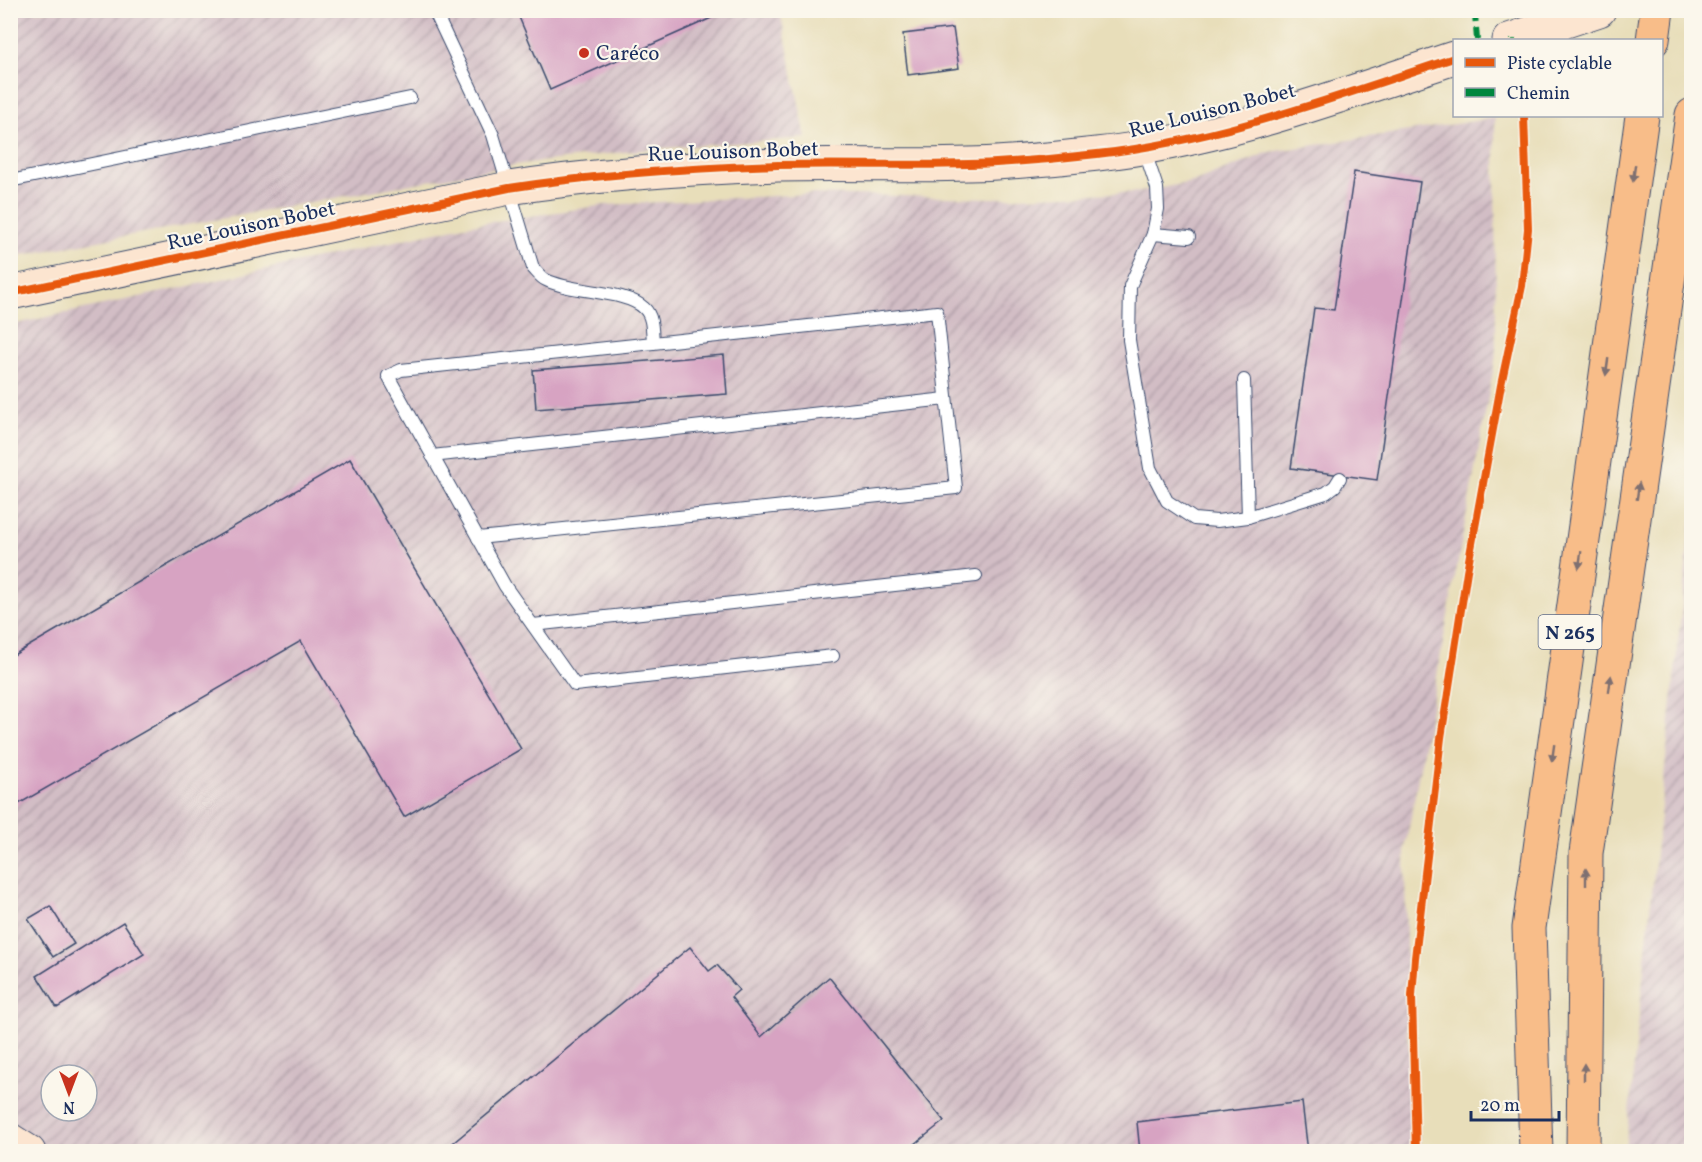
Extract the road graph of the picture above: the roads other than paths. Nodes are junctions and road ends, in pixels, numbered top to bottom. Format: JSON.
{"nodes":[{"id":1,"x":434,"y":10,"type":"edge"},
{"id":2,"x":1599,"y":10,"type":"edge"},
{"id":3,"x":1657,"y":10,"type":"edge"},
{"id":4,"x":1512,"y":39,"type":"edge"},
{"id":5,"x":1653,"y":39,"type":"edge"},
{"id":6,"x":1453,"y":59,"type":"edge"},
{"id":7,"x":410,"y":98,"type":"dead end"},
{"id":8,"x":1692,"y":115,"type":"edge"},
{"id":9,"x":1642,"y":117,"type":"edge"},
{"id":10,"x":1144,"y":148,"type":"junction"},
{"id":11,"x":10,"y":181,"type":"edge"},
{"id":12,"x":509,"y":188,"type":"junction"},
{"id":13,"x":1153,"y":234,"type":"junction"},
{"id":14,"x":1189,"y":237,"type":"dead end"},
{"id":15,"x":10,"y":293,"type":"edge"},
{"id":16,"x":654,"y":343,"type":"junction"},
{"id":17,"x":1244,"y":380,"type":"dead end"},
{"id":18,"x":946,"y":399,"type":"junction"},
{"id":19,"x":432,"y":456,"type":"junction"},
{"id":20,"x":1340,"y":478,"type":"dead end"},
{"id":21,"x":1248,"y":517,"type":"junction"},
{"id":22,"x":478,"y":537,"type":"junction"},
{"id":23,"x":976,"y":576,"type":"dead end"},
{"id":24,"x":532,"y":625,"type":"junction"},
{"id":25,"x":833,"y":656,"type":"dead end"},
{"id":26,"x":10,"y":1140,"type":"edge"},
{"id":27,"x":29,"y":1152,"type":"edge"},
{"id":28,"x":1536,"y":1152,"type":"edge"},
{"id":29,"x":1583,"y":1152,"type":"edge"}],
"edges":[{"from":1,"to":12,"type":"lane"},
{"from":2,"to":4,"type":"street"},
{"from":3,"to":5,"type":"highway"},
{"from":6,"to":10,"type":"street","name":"Rue Louison Bobet"},
{"from":7,"to":11,"type":"lane"},
{"from":29,"to":8,"type":"highway","number":"N 265","one_way":true},
{"from":9,"to":28,"type":"highway","number":"N 265","one_way":true},
{"from":10,"to":12,"type":"street","name":"Rue Louison Bobet"},
{"from":10,"to":13,"type":"lane"},
{"from":12,"to":15,"type":"street","name":"Rue Louison Bobet"},
{"from":12,"to":16,"type":"lane"},
{"from":13,"to":14,"type":"lane"},
{"from":13,"to":21,"type":"lane"},
{"from":16,"to":18,"type":"lane"},
{"from":16,"to":19,"type":"lane"},
{"from":17,"to":21,"type":"lane"},
{"from":18,"to":19,"type":"lane"},
{"from":18,"to":22,"type":"lane"},
{"from":19,"to":22,"type":"lane"},
{"from":20,"to":21,"type":"lane"},
{"from":22,"to":24,"type":"lane"},
{"from":23,"to":24,"type":"lane"},
{"from":24,"to":25,"type":"lane"},
{"from":26,"to":27,"type":"street"}]}
